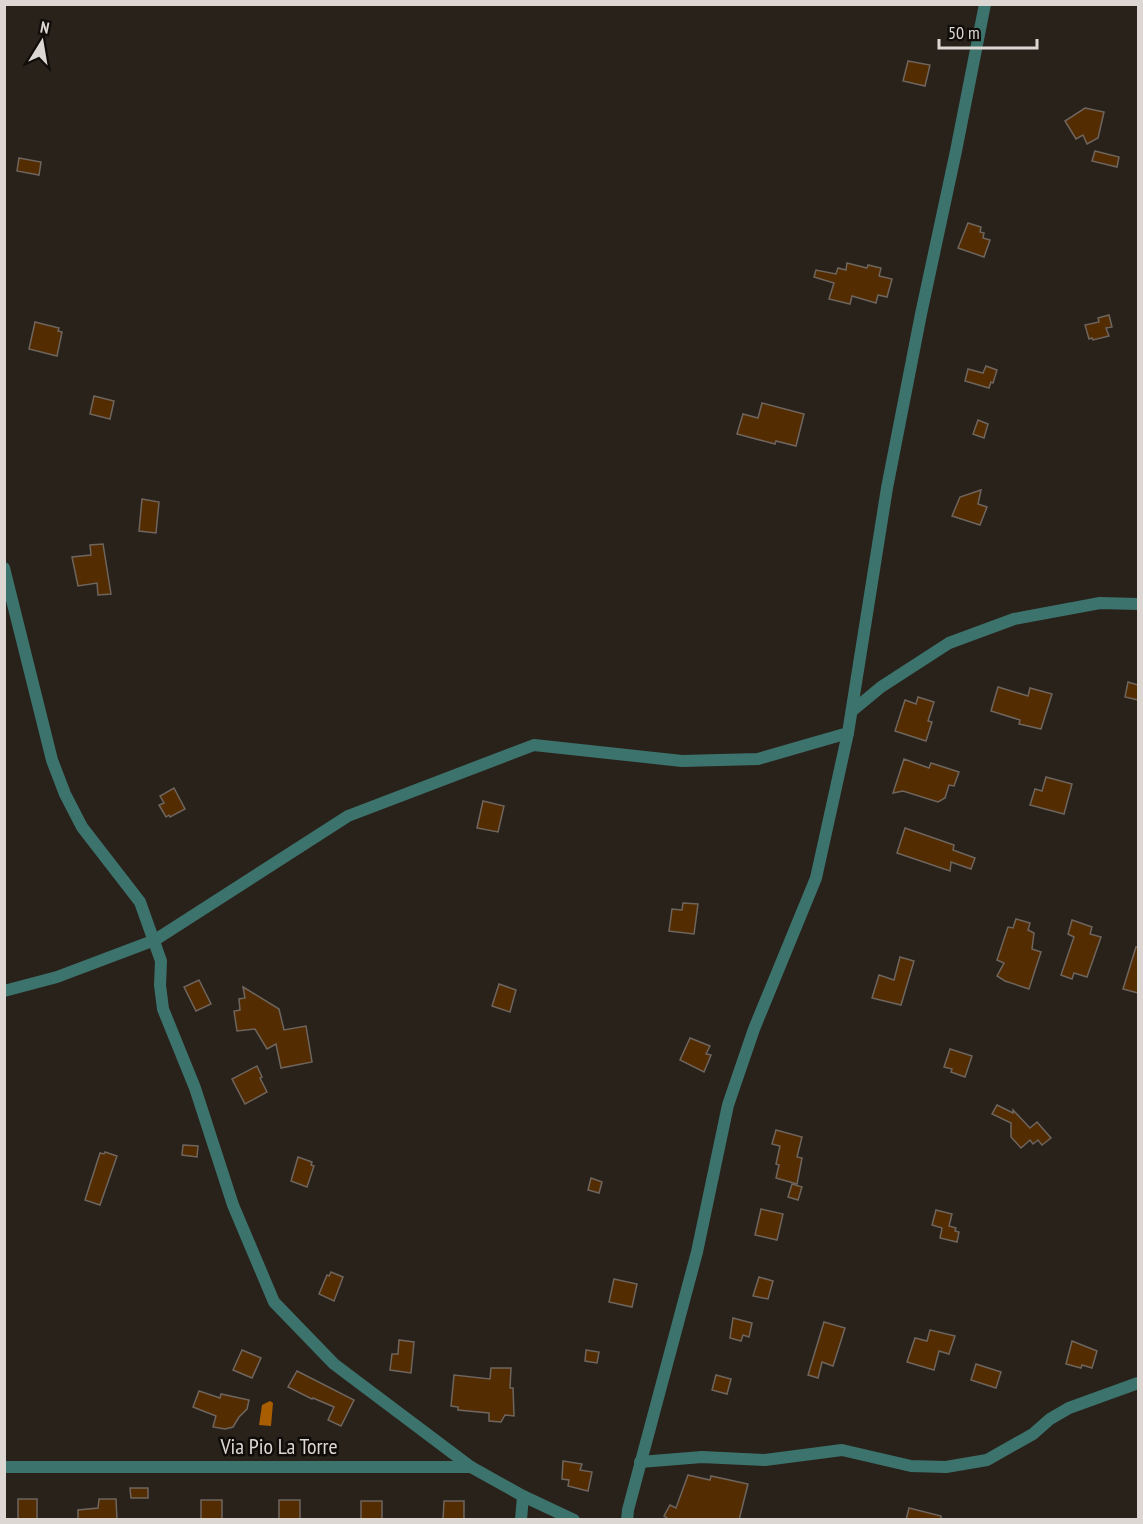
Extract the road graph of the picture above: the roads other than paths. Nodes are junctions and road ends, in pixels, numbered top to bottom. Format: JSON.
{"nodes":[{"id":1,"x":985,"y":4,"type":"edge"},
{"id":2,"x":4,"y":568,"type":"edge"},
{"id":3,"x":1138,"y":604,"type":"edge"},
{"id":4,"x":852,"y":711,"type":"junction"},
{"id":5,"x":848,"y":733,"type":"junction"},
{"id":6,"x":155,"y":940,"type":"junction"},
{"id":7,"x":4,"y":991,"type":"edge"},
{"id":8,"x":1138,"y":1383,"type":"edge"},
{"id":9,"x":640,"y":1462,"type":"junction"},
{"id":10,"x":4,"y":1467,"type":"edge"},
{"id":11,"x":471,"y":1467,"type":"junction"},
{"id":12,"x":523,"y":1496,"type":"junction"},
{"id":13,"x":521,"y":1520,"type":"edge"},
{"id":14,"x":574,"y":1520,"type":"edge"},
{"id":15,"x":627,"y":1520,"type":"edge"}],
"edges":[{"from":1,"to":4,"type":"street"},
{"from":2,"to":6,"type":"street"},
{"from":3,"to":4,"type":"street"},
{"from":4,"to":5,"type":"street"},
{"from":5,"to":6,"type":"street"},
{"from":5,"to":9,"type":"street"},
{"from":6,"to":7,"type":"street"},
{"from":6,"to":11,"type":"street"},
{"from":8,"to":9,"type":"street"},
{"from":9,"to":15,"type":"street"},
{"from":10,"to":11,"type":"street","name":"Via Pio La Torre"},
{"from":11,"to":12,"type":"street","name":"Via Pio La Torre"},
{"from":12,"to":13,"type":"street"},
{"from":12,"to":14,"type":"street","name":"Via Pio La Torre"}]}
